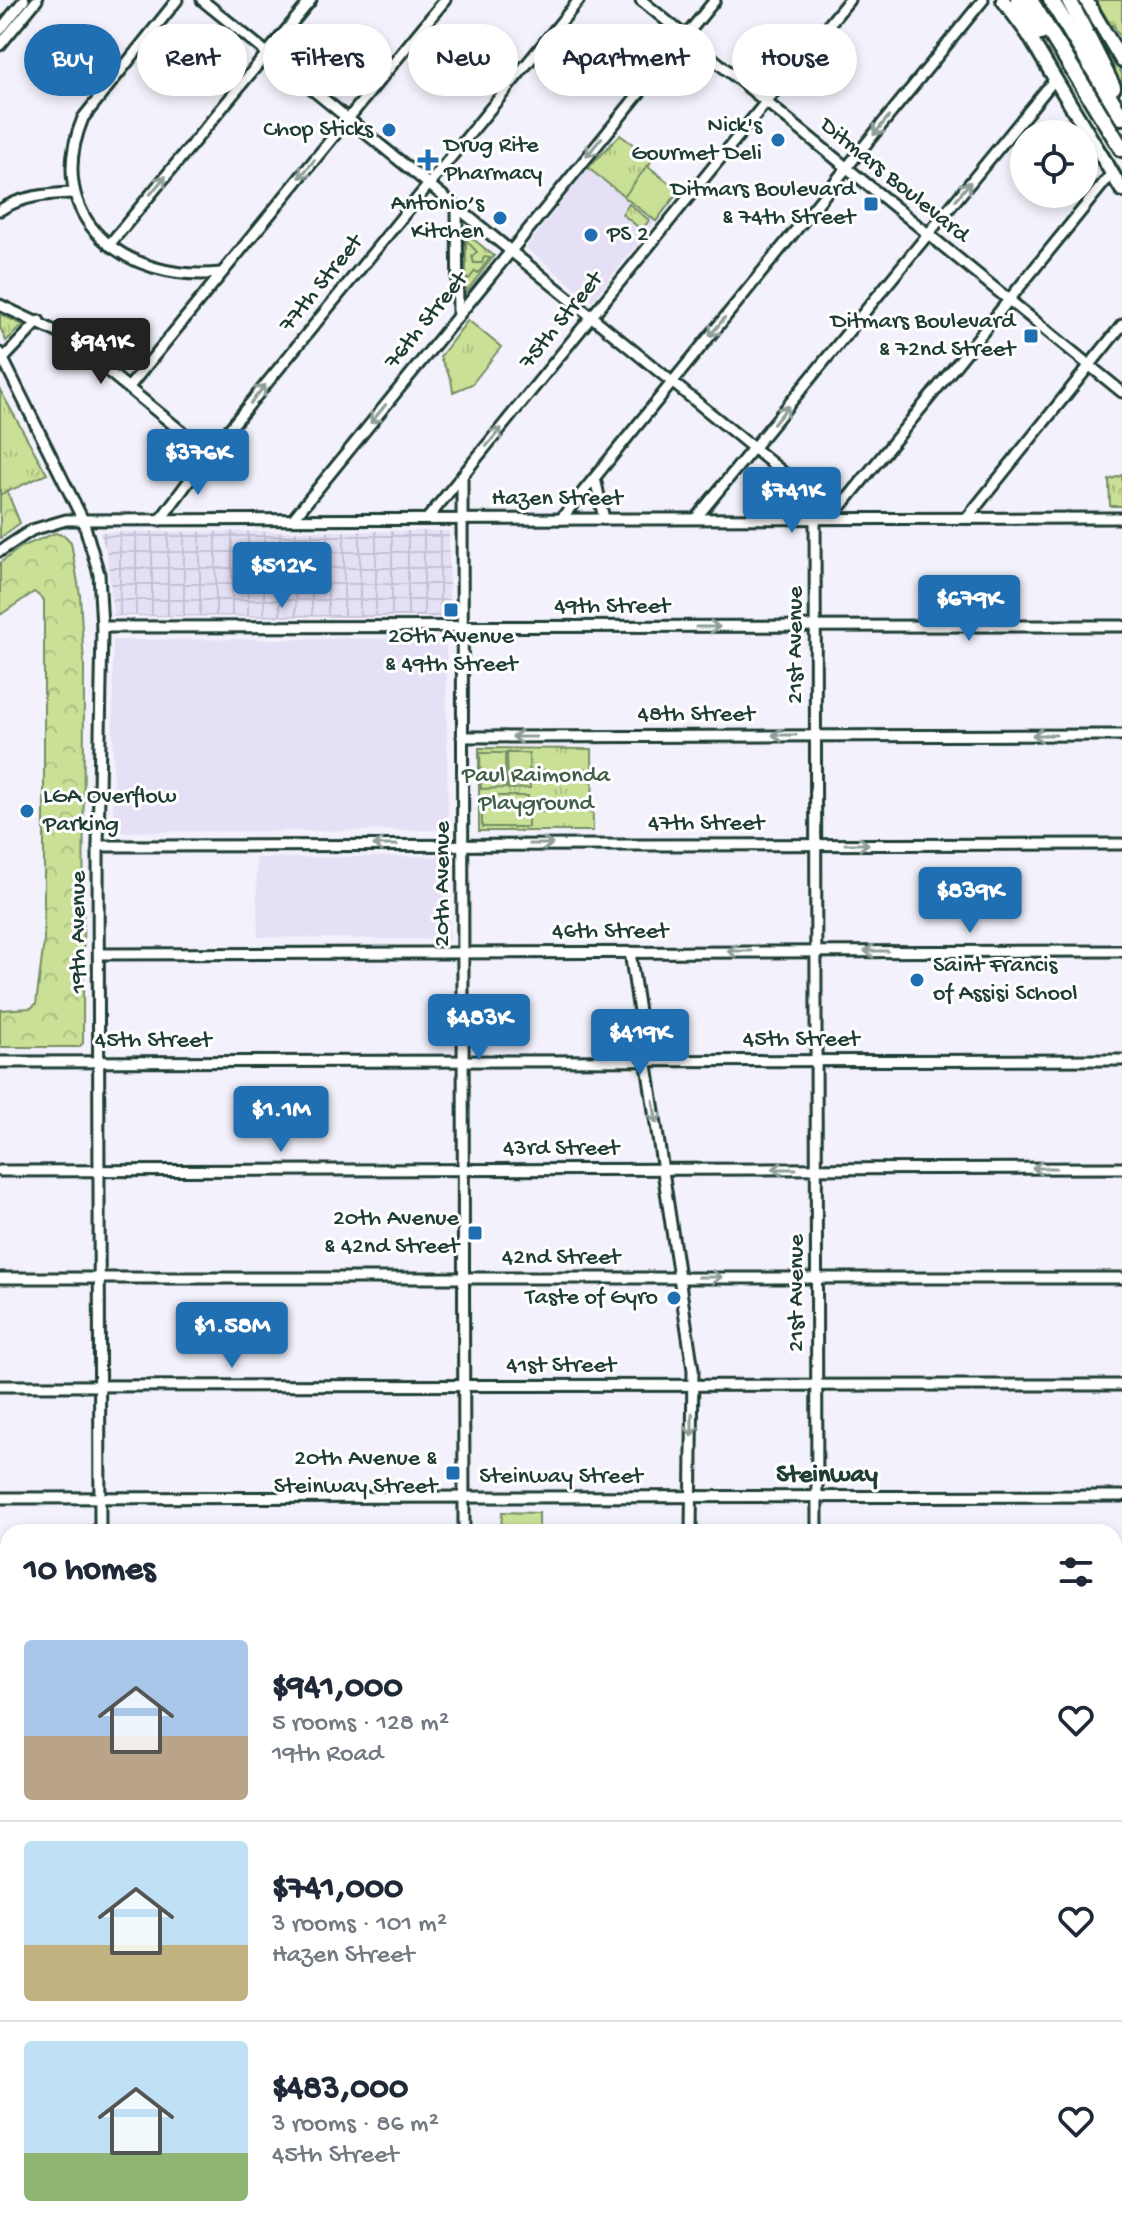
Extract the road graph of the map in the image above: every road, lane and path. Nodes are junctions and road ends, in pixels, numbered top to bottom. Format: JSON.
{"nodes":[{"id":1,"x":24,"y":0,"type":"edge"},
{"id":2,"x":37,"y":0,"type":"edge"},
{"id":3,"x":177,"y":0,"type":"edge"},
{"id":4,"x":202,"y":0,"type":"edge"},
{"id":5,"x":311,"y":0,"type":"edge"},
{"id":6,"x":445,"y":0,"type":"edge"},
{"id":7,"x":579,"y":0,"type":"edge"},
{"id":8,"x":641,"y":0,"type":"edge"},
{"id":9,"x":715,"y":0,"type":"edge"},
{"id":10,"x":849,"y":0,"type":"edge"},
{"id":11,"x":983,"y":0,"type":"edge"},
{"id":12,"x":1003,"y":0,"type":"edge"},
{"id":13,"x":1018,"y":0,"type":"edge"},
{"id":14,"x":1030,"y":0,"type":"edge"},
{"id":15,"x":1051,"y":0,"type":"edge"},
{"id":16,"x":1069,"y":0,"type":"edge"},
{"id":17,"x":1086,"y":0,"type":"edge"},
{"id":18,"x":292,"y":24,"type":"edge"},
{"id":19,"x":670,"y":24,"type":"edge"},
{"id":20,"x":695,"y":24,"type":"edge"},
{"id":21,"x":0,"y":30,"type":"edge"},
{"id":22,"x":0,"y":45,"type":"edge"},
{"id":23,"x":263,"y":49,"type":"edge"},
{"id":24,"x":263,"y":59,"type":"edge"},
{"id":25,"x":716,"y":61,"type":"edge"},
{"id":26,"x":1122,"y":61,"type":"edge"},
{"id":27,"x":1055,"y":79,"type":"junction"},
{"id":28,"x":320,"y":96,"type":"edge"},
{"id":29,"x":636,"y":96,"type":"edge"},
{"id":30,"x":766,"y":102,"type":"junction"},
{"id":31,"x":1122,"y":105,"type":"edge"},
{"id":32,"x":1122,"y":117,"type":"edge"},
{"id":33,"x":348,"y":119,"type":"junction"},
{"id":34,"x":1120,"y":145,"type":"edge"},
{"id":35,"x":847,"y":168,"type":"junction"},
{"id":36,"x":1112,"y":173,"type":"junction"},
{"id":37,"x":429,"y":185,"type":"junction"},
{"id":38,"x":1122,"y":190,"type":"edge"},
{"id":39,"x":73,"y":193,"type":"junction"},
{"id":40,"x":457,"y":208,"type":"junction"},
{"id":41,"x":0,"y":210,"type":"edge"},
{"id":42,"x":928,"y":234,"type":"junction"},
{"id":43,"x":109,"y":245,"type":"junction"},
{"id":44,"x":510,"y":250,"type":"junction"},
{"id":45,"x":221,"y":273,"type":"junction"},
{"id":46,"x":1008,"y":300,"type":"junction"},
{"id":47,"x":0,"y":305,"type":"edge"},
{"id":48,"x":458,"y":316,"type":"junction"},
{"id":49,"x":592,"y":317,"type":"junction"},
{"id":50,"x":39,"y":321,"type":"junction"},
{"id":51,"x":1122,"y":325,"type":"edge"},
{"id":52,"x":2,"y":356,"type":"edge"},
{"id":53,"x":1089,"y":366,"type":"junction"},
{"id":54,"x":672,"y":382,"type":"junction"},
{"id":55,"x":129,"y":387,"type":"junction"},
{"id":56,"x":1122,"y":392,"type":"edge"},
{"id":57,"x":753,"y":449,"type":"junction"},
{"id":58,"x":209,"y":454,"type":"junction"},
{"id":59,"x":462,"y":477,"type":"junction"},
{"id":60,"x":595,"y":478,"type":"junction"},
{"id":61,"x":696,"y":518,"type":"junction"},
{"id":62,"x":817,"y":518,"type":"junction"},
{"id":63,"x":967,"y":518,"type":"junction"},
{"id":64,"x":1122,"y":518,"type":"edge"},
{"id":65,"x":293,"y":519,"type":"junction"},
{"id":66,"x":427,"y":519,"type":"junction"},
{"id":67,"x":462,"y":519,"type":"junction"},
{"id":68,"x":561,"y":519,"type":"junction"},
{"id":69,"x":604,"y":519,"type":"junction"},
{"id":70,"x":83,"y":520,"type":"junction"},
{"id":71,"x":160,"y":520,"type":"junction"},
{"id":72,"x":0,"y":551,"type":"edge"},
{"id":73,"x":816,"y":626,"type":"junction"},
{"id":74,"x":1122,"y":626,"type":"edge"},
{"id":75,"x":102,"y":627,"type":"junction"},
{"id":76,"x":462,"y":627,"type":"junction"},
{"id":77,"x":816,"y":735,"type":"junction"},
{"id":78,"x":1122,"y":735,"type":"edge"},
{"id":79,"x":462,"y":737,"type":"junction"},
{"id":80,"x":816,"y":844,"type":"junction"},
{"id":81,"x":1122,"y":844,"type":"edge"},
{"id":82,"x":463,"y":845,"type":"junction"},
{"id":83,"x":98,"y":846,"type":"junction"},
{"id":84,"x":817,"y":951,"type":"junction"},
{"id":85,"x":1122,"y":951,"type":"edge"},
{"id":86,"x":630,"y":952,"type":"junction"},
{"id":87,"x":463,"y":953,"type":"junction"},
{"id":88,"x":99,"y":954,"type":"junction"},
{"id":89,"x":647,"y":1060,"type":"junction"},
{"id":90,"x":817,"y":1060,"type":"junction"},
{"id":91,"x":1122,"y":1060,"type":"edge"},
{"id":92,"x":100,"y":1061,"type":"junction"},
{"id":93,"x":463,"y":1061,"type":"junction"},
{"id":94,"x":0,"y":1062,"type":"edge"},
{"id":95,"x":664,"y":1168,"type":"junction"},
{"id":96,"x":1122,"y":1168,"type":"edge"},
{"id":97,"x":817,"y":1169,"type":"junction"},
{"id":98,"x":99,"y":1170,"type":"junction"},
{"id":99,"x":463,"y":1170,"type":"junction"},
{"id":100,"x":0,"y":1171,"type":"edge"},
{"id":101,"x":100,"y":1277,"type":"junction"},
{"id":102,"x":680,"y":1277,"type":"junction"},
{"id":103,"x":817,"y":1277,"type":"junction"},
{"id":104,"x":0,"y":1278,"type":"edge"},
{"id":105,"x":464,"y":1278,"type":"junction"},
{"id":106,"x":1122,"y":1278,"type":"edge"},
{"id":107,"x":1122,"y":1385,"type":"edge"},
{"id":108,"x":0,"y":1386,"type":"edge"},
{"id":109,"x":100,"y":1386,"type":"junction"},
{"id":110,"x":464,"y":1386,"type":"junction"},
{"id":111,"x":692,"y":1386,"type":"junction"},
{"id":112,"x":817,"y":1386,"type":"junction"},
{"id":113,"x":691,"y":1496,"type":"junction"},
{"id":114,"x":817,"y":1496,"type":"junction"},
{"id":115,"x":1122,"y":1496,"type":"edge"},
{"id":116,"x":100,"y":1497,"type":"junction"},
{"id":117,"x":464,"y":1497,"type":"junction"},
{"id":118,"x":0,"y":1498,"type":"edge"},
{"id":119,"x":100,"y":1524,"type":"edge"},
{"id":120,"x":464,"y":1524,"type":"edge"},
{"id":121,"x":691,"y":1524,"type":"edge"},
{"id":122,"x":817,"y":1524,"type":"edge"}],
"edges":[{"from":1,"to":21,"type":"street"},
{"from":2,"to":22,"type":"street"},
{"from":3,"to":39,"type":"street"},
{"from":4,"to":23,"type":"street"},
{"from":5,"to":18,"type":"street"},
{"from":6,"to":33,"type":"street"},
{"from":7,"to":37,"type":"street","name":"77th Street"},
{"from":8,"to":19,"type":"street","name":"Ditmars Boulevard"},
{"from":9,"to":20,"type":"street","name":"76th Street"},
{"from":10,"to":30,"type":"street","name":"75th Street"},
{"from":11,"to":35,"type":"street","one_way":true},
{"from":12,"to":27,"type":"main road"},
{"from":13,"to":34,"type":"highway"},
{"from":14,"to":34,"type":"highway"},
{"from":15,"to":32,"type":"highway"},
{"from":16,"to":31,"type":"highway"},
{"from":17,"to":26,"type":"main road"},
{"from":43,"to":24,"type":"street","one_way":true},
{"from":25,"to":30,"type":"street","name":"Ditmars Boulevard"},
{"from":27,"to":36,"type":"main road"},
{"from":42,"to":27,"type":"street","one_way":true},
{"from":28,"to":33,"type":"street"},
{"from":29,"to":44,"type":"street","name":"76th Street","one_way":true},
{"from":30,"to":35,"type":"street","name":"Ditmars Boulevard"},
{"from":30,"to":49,"type":"street","name":"75th Street"},
{"from":33,"to":37,"type":"street"},
{"from":33,"to":45,"type":"street","one_way":true},
{"from":35,"to":42,"type":"street","name":"Ditmars Boulevard"},
{"from":35,"to":54,"type":"street","one_way":true},
{"from":36,"to":38,"type":"main road"},
{"from":36,"to":46,"type":"street"},
{"from":37,"to":40,"type":"street"},
{"from":58,"to":37,"type":"street","name":"77th Street","one_way":true},
{"from":39,"to":41,"type":"street"},
{"from":39,"to":43,"type":"street"},
{"from":40,"to":44,"type":"street"},
{"from":40,"to":48,"type":"street"},
{"from":42,"to":46,"type":"street","name":"Ditmars Boulevard"},
{"from":57,"to":42,"type":"street","one_way":true},
{"from":43,"to":45,"type":"street"},
{"from":44,"to":48,"type":"street","name":"76th Street"},
{"from":44,"to":49,"type":"street"},
{"from":45,"to":55,"type":"street"},
{"from":46,"to":53,"type":"street","name":"Ditmars Boulevard"},
{"from":46,"to":62,"type":"street"},
{"from":47,"to":50,"type":"street"},
{"from":48,"to":65,"type":"street","name":"76th Street","one_way":true},
{"from":49,"to":54,"type":"street"},
{"from":59,"to":49,"type":"street","name":"75th Street","one_way":true},
{"from":50,"to":52,"type":"street"},
{"from":50,"to":55,"type":"street"},
{"from":51,"to":53,"type":"street"},
{"from":52,"to":70,"type":"street","name":"19th Avenue"},
{"from":53,"to":56,"type":"street","name":"Ditmars Boulevard"},
{"from":53,"to":63,"type":"street"},
{"from":54,"to":57,"type":"street"},
{"from":54,"to":60,"type":"street"},
{"from":55,"to":58,"type":"street"},
{"from":57,"to":61,"type":"street"},
{"from":57,"to":62,"type":"street"},
{"from":58,"to":71,"type":"street","name":"77th Street"},
{"from":59,"to":66,"type":"street","name":"75th Street"},
{"from":59,"to":67,"type":"street","name":"20th Avenue"},
{"from":60,"to":68,"type":"street"},
{"from":60,"to":69,"type":"street"},
{"from":61,"to":62,"type":"street","name":"Hazen Street"},
{"from":61,"to":69,"type":"street","name":"Hazen Street"},
{"from":62,"to":63,"type":"street","name":"Hazen Street"},
{"from":62,"to":73,"type":"street","name":"21st Avenue"},
{"from":63,"to":64,"type":"street","name":"Hazen Street"},
{"from":65,"to":66,"type":"street","name":"Hazen Street"},
{"from":65,"to":71,"type":"street","name":"Hazen Street"},
{"from":66,"to":67,"type":"street","name":"Hazen Street"},
{"from":67,"to":68,"type":"street","name":"Hazen Street"},
{"from":67,"to":76,"type":"street","name":"20th Avenue"},
{"from":68,"to":69,"type":"street","name":"Hazen Street"},
{"from":70,"to":71,"type":"street","name":"Hazen Street"},
{"from":70,"to":72,"type":"street","name":"Hazen Street"},
{"from":70,"to":75,"type":"street","name":"19th Avenue"},
{"from":73,"to":74,"type":"street","name":"49th Street"},
{"from":76,"to":73,"type":"street","name":"49th Street","one_way":true},
{"from":73,"to":77,"type":"street","name":"21st Avenue"},
{"from":75,"to":76,"type":"street","name":"49th Street"},
{"from":75,"to":83,"type":"street","name":"19th Avenue"},
{"from":76,"to":79,"type":"street","name":"20th Avenue"},
{"from":78,"to":77,"type":"street","name":"48th Street","one_way":true},
{"from":77,"to":79,"type":"street","name":"48th Street","one_way":true},
{"from":77,"to":80,"type":"street","name":"21st Avenue"},
{"from":79,"to":82,"type":"street","name":"20th Avenue"},
{"from":80,"to":81,"type":"street","name":"47th Street","one_way":true},
{"from":82,"to":80,"type":"street","name":"47th Street","one_way":true},
{"from":80,"to":84,"type":"street","name":"21st Avenue"},
{"from":82,"to":83,"type":"street","name":"47th Street","one_way":true},
{"from":82,"to":87,"type":"street","name":"20th Avenue"},
{"from":83,"to":88,"type":"street","name":"19th Avenue"},
{"from":85,"to":84,"type":"street","name":"46th Street","one_way":true},
{"from":84,"to":86,"type":"street","name":"46th Street","one_way":true},
{"from":84,"to":90,"type":"street","name":"21st Avenue"},
{"from":86,"to":87,"type":"street","name":"46th Street"},
{"from":86,"to":89,"type":"street"},
{"from":87,"to":88,"type":"street","name":"46th Street"},
{"from":87,"to":93,"type":"street","name":"20th Avenue"},
{"from":88,"to":92,"type":"street","name":"19th Avenue"},
{"from":89,"to":90,"type":"street","name":"45th Street"},
{"from":89,"to":93,"type":"street","name":"45th Street"},
{"from":89,"to":95,"type":"street","one_way":true},
{"from":90,"to":91,"type":"street","name":"45th Street"},
{"from":90,"to":97,"type":"street","name":"21st Avenue"},
{"from":92,"to":93,"type":"street","name":"45th Street"},
{"from":92,"to":94,"type":"street","name":"45th Street"},
{"from":92,"to":98,"type":"street","name":"19th Avenue"},
{"from":93,"to":99,"type":"street","name":"20th Avenue"},
{"from":97,"to":95,"type":"street","name":"43rd Street","one_way":true},
{"from":95,"to":99,"type":"street","name":"43rd Street"},
{"from":95,"to":102,"type":"street"},
{"from":96,"to":97,"type":"street","name":"43rd Street","one_way":true},
{"from":97,"to":103,"type":"street","name":"21st Avenue"},
{"from":98,"to":99,"type":"street","name":"43rd Street"},
{"from":98,"to":100,"type":"street","name":"43rd Street"},
{"from":98,"to":101,"type":"street","name":"19th Avenue"},
{"from":99,"to":105,"type":"street","name":"20th Avenue"},
{"from":101,"to":104,"type":"street","name":"42nd Street"},
{"from":101,"to":105,"type":"street","name":"42nd Street"},
{"from":101,"to":109,"type":"street","name":"19th Avenue"},
{"from":102,"to":103,"type":"street","name":"42nd Street","one_way":true},
{"from":102,"to":105,"type":"street","name":"42nd Street"},
{"from":102,"to":111,"type":"street"},
{"from":103,"to":106,"type":"street","name":"42nd Street"},
{"from":103,"to":112,"type":"street","name":"21st Avenue"},
{"from":105,"to":110,"type":"street","name":"20th Avenue"},
{"from":107,"to":112,"type":"street","name":"41st Street"},
{"from":108,"to":109,"type":"street","name":"41st Street"},
{"from":109,"to":110,"type":"street","name":"41st Street"},
{"from":109,"to":116,"type":"street","name":"19th Avenue"},
{"from":110,"to":111,"type":"street","name":"41st Street"},
{"from":110,"to":117,"type":"street","name":"20th Avenue"},
{"from":111,"to":112,"type":"street","name":"41st Street"},
{"from":111,"to":113,"type":"street","one_way":true},
{"from":112,"to":114,"type":"street","name":"21st Avenue"},
{"from":113,"to":114,"type":"street","name":"Steinway Street"},
{"from":113,"to":117,"type":"street","name":"Steinway Street"},
{"from":113,"to":121,"type":"street"},
{"from":114,"to":115,"type":"street","name":"Steinway Street"},
{"from":114,"to":122,"type":"street","name":"21st Avenue"},
{"from":116,"to":117,"type":"street","name":"Steinway Street"},
{"from":116,"to":118,"type":"street","name":"Steinway Street"},
{"from":116,"to":119,"type":"street","name":"19th Avenue"},
{"from":117,"to":120,"type":"street","name":"20th Avenue"}]}
